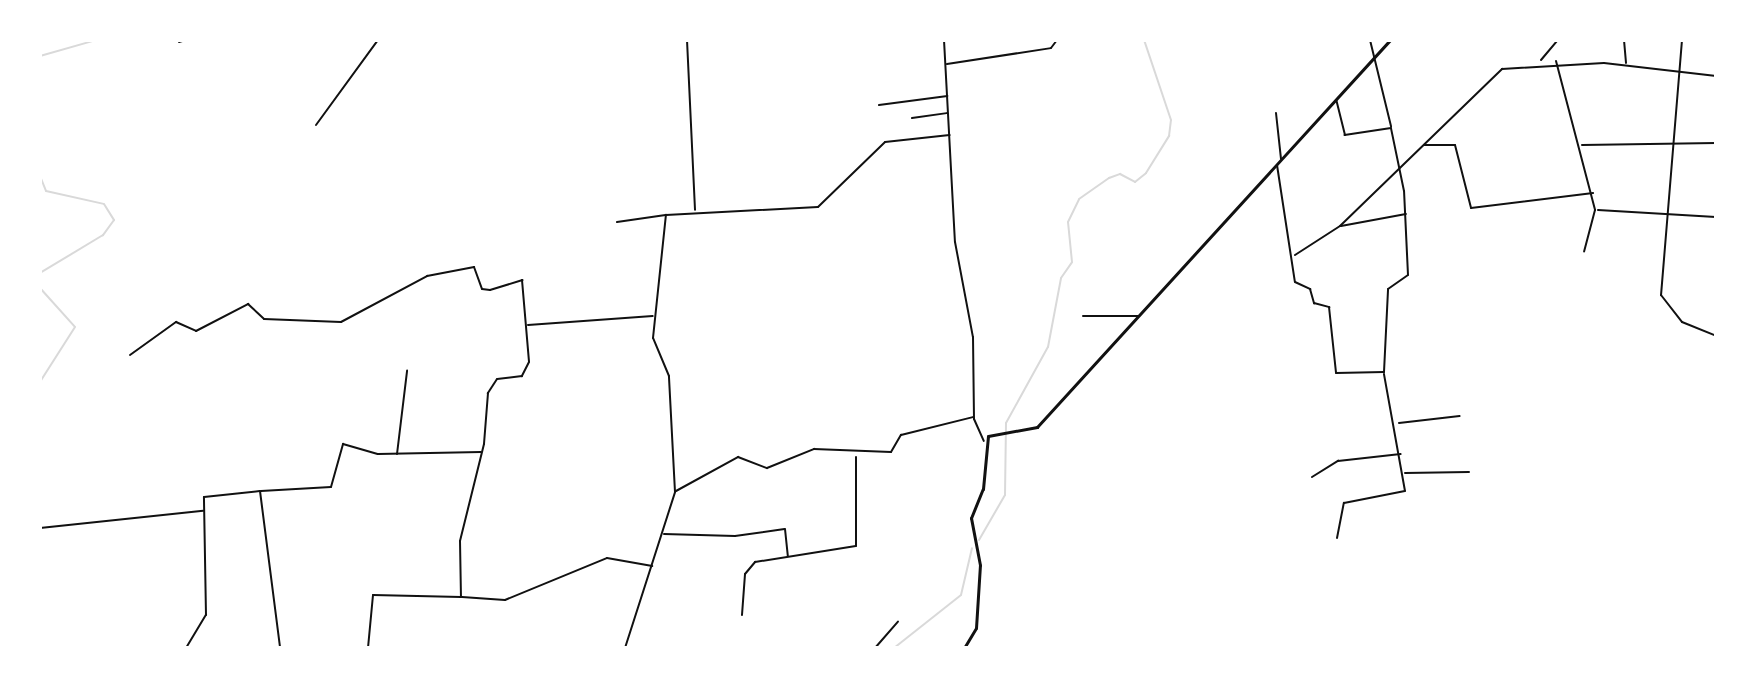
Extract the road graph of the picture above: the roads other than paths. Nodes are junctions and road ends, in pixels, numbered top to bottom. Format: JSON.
{"nodes":[{"id":1,"x":186,"y":40,"type":"edge"},
{"id":2,"x":378,"y":40,"type":"edge"},
{"id":3,"x":687,"y":40,"type":"edge"},
{"id":4,"x":944,"y":40,"type":"edge"},
{"id":5,"x":1057,"y":40,"type":"edge"},
{"id":6,"x":1370,"y":40,"type":"edge"},
{"id":7,"x":1390,"y":40,"type":"edge"},
{"id":8,"x":1558,"y":40,"type":"edge"},
{"id":9,"x":1624,"y":40,"type":"edge"},
{"id":10,"x":1682,"y":40,"type":"edge"},
{"id":11,"x":179,"y":42,"type":"dead end"},
{"id":12,"x":1374,"y":59,"type":"junction"},
{"id":13,"x":1540,"y":61,"type":"junction"},
{"id":14,"x":1556,"y":61,"type":"junction"},
{"id":15,"x":946,"y":64,"type":"junction"},
{"id":16,"x":1626,"y":64,"type":"junction"},
{"id":17,"x":1682,"y":70,"type":"junction"},
{"id":18,"x":1716,"y":76,"type":"edge"},
{"id":19,"x":948,"y":96,"type":"junction"},
{"id":20,"x":1336,"y":100,"type":"junction"},
{"id":21,"x":879,"y":105,"type":"dead end"},
{"id":22,"x":949,"y":113,"type":"junction"},
{"id":23,"x":1276,"y":113,"type":"dead end"},
{"id":24,"x":912,"y":118,"type":"dead end"},
{"id":25,"x":316,"y":125,"type":"dead end"},
{"id":26,"x":1391,"y":128,"type":"junction"},
{"id":27,"x":950,"y":135,"type":"junction"},
{"id":28,"x":1675,"y":142,"type":"junction"},
{"id":29,"x":1716,"y":143,"type":"edge"},
{"id":30,"x":1582,"y":145,"type":"junction"},
{"id":31,"x":1421,"y":146,"type":"junction"},
{"id":32,"x":1281,"y":159,"type":"junction"},
{"id":33,"x":1276,"y":164,"type":"junction"},
{"id":34,"x":1399,"y":171,"type":"junction"},
{"id":35,"x":1593,"y":193,"type":"junction"},
{"id":36,"x":1595,"y":210,"type":"junction"},
{"id":37,"x":695,"y":211,"type":"junction"},
{"id":38,"x":1667,"y":212,"type":"junction"},
{"id":39,"x":1406,"y":213,"type":"junction"},
{"id":40,"x":666,"y":215,"type":"junction"},
{"id":41,"x":1716,"y":217,"type":"edge"},
{"id":42,"x":617,"y":222,"type":"dead end"},
{"id":43,"x":1340,"y":226,"type":"junction"},
{"id":44,"x":1584,"y":252,"type":"dead end"},
{"id":45,"x":1294,"y":256,"type":"junction"},
{"id":46,"x":654,"y":316,"type":"junction"},
{"id":47,"x":1083,"y":316,"type":"dead end"},
{"id":48,"x":1139,"y":316,"type":"junction"},
{"id":49,"x":528,"y":325,"type":"junction"},
{"id":50,"x":1716,"y":336,"type":"edge"},
{"id":51,"x":130,"y":355,"type":"dead end"},
{"id":52,"x":407,"y":371,"type":"dead end"},
{"id":53,"x":1384,"y":372,"type":"junction"},
{"id":54,"x":1460,"y":416,"type":"dead end"},
{"id":55,"x":974,"y":417,"type":"junction"},
{"id":56,"x":1398,"y":423,"type":"junction"},
{"id":57,"x":984,"y":441,"type":"junction"},
{"id":58,"x":483,"y":452,"type":"junction"},
{"id":59,"x":1402,"y":454,"type":"junction"},
{"id":60,"x":397,"y":455,"type":"junction"},
{"id":61,"x":856,"y":456,"type":"junction"},
{"id":62,"x":1469,"y":472,"type":"dead end"},
{"id":63,"x":1403,"y":473,"type":"junction"},
{"id":64,"x":1312,"y":477,"type":"dead end"},
{"id":65,"x":260,"y":491,"type":"junction"},
{"id":66,"x":675,"y":492,"type":"junction"},
{"id":67,"x":205,"y":511,"type":"junction"},
{"id":68,"x":40,"y":528,"type":"edge"},
{"id":69,"x":662,"y":534,"type":"junction"},
{"id":70,"x":1337,"y":538,"type":"dead end"},
{"id":71,"x":788,"y":557,"type":"junction"},
{"id":72,"x":654,"y":567,"type":"junction"},
{"id":73,"x":461,"y":597,"type":"junction"},
{"id":74,"x":742,"y":615,"type":"dead end"},
{"id":75,"x":898,"y":622,"type":"dead end"},
{"id":76,"x":186,"y":648,"type":"edge"},
{"id":77,"x":280,"y":648,"type":"edge"},
{"id":78,"x":368,"y":648,"type":"edge"},
{"id":79,"x":625,"y":648,"type":"edge"},
{"id":80,"x":875,"y":648,"type":"edge"},
{"id":81,"x":964,"y":648,"type":"edge"}],
"edges":[{"from":1,"to":11,"type":"street"},
{"from":2,"to":25,"type":"street"},
{"from":3,"to":37,"type":"street"},
{"from":4,"to":15,"type":"street"},
{"from":5,"to":15,"type":"street"},
{"from":6,"to":12,"type":"street"},
{"from":7,"to":12,"type":"main road"},
{"from":8,"to":13,"type":"street"},
{"from":9,"to":16,"type":"street"},
{"from":10,"to":17,"type":"street"},
{"from":12,"to":20,"type":"main road"},
{"from":12,"to":26,"type":"street"},
{"from":13,"to":14,"type":"street"},
{"from":13,"to":31,"type":"street"},
{"from":14,"to":16,"type":"street"},
{"from":14,"to":30,"type":"street"},
{"from":15,"to":19,"type":"street"},
{"from":16,"to":17,"type":"street"},
{"from":17,"to":18,"type":"street"},
{"from":17,"to":28,"type":"street"},
{"from":19,"to":21,"type":"street"},
{"from":19,"to":22,"type":"street"},
{"from":20,"to":26,"type":"street"},
{"from":20,"to":32,"type":"main road"},
{"from":22,"to":24,"type":"street"},
{"from":22,"to":27,"type":"street"},
{"from":23,"to":32,"type":"street"},
{"from":26,"to":34,"type":"street"},
{"from":27,"to":37,"type":"street"},
{"from":27,"to":55,"type":"street"},
{"from":28,"to":29,"type":"street"},
{"from":28,"to":30,"type":"street"},
{"from":28,"to":38,"type":"street"},
{"from":30,"to":35,"type":"street"},
{"from":31,"to":34,"type":"street"},
{"from":31,"to":35,"type":"street"},
{"from":32,"to":33,"type":"main road"},
{"from":33,"to":45,"type":"street"},
{"from":33,"to":48,"type":"main road"},
{"from":34,"to":39,"type":"street"},
{"from":34,"to":43,"type":"street"},
{"from":35,"to":36,"type":"street"},
{"from":36,"to":38,"type":"street"},
{"from":36,"to":44,"type":"street"},
{"from":37,"to":40,"type":"street"},
{"from":38,"to":41,"type":"street"},
{"from":38,"to":50,"type":"street"},
{"from":39,"to":43,"type":"street"},
{"from":39,"to":53,"type":"street"},
{"from":40,"to":42,"type":"street"},
{"from":40,"to":46,"type":"street"},
{"from":43,"to":45,"type":"street"},
{"from":45,"to":53,"type":"street"},
{"from":46,"to":49,"type":"street"},
{"from":46,"to":66,"type":"street"},
{"from":47,"to":48,"type":"street"},
{"from":48,"to":57,"type":"main road"},
{"from":49,"to":51,"type":"street"},
{"from":49,"to":58,"type":"street"},
{"from":52,"to":60,"type":"street"},
{"from":53,"to":56,"type":"street"},
{"from":54,"to":56,"type":"street"},
{"from":55,"to":57,"type":"street"},
{"from":55,"to":61,"type":"street"},
{"from":56,"to":59,"type":"street"},
{"from":57,"to":81,"type":"main road"},
{"from":58,"to":60,"type":"street"},
{"from":58,"to":73,"type":"street"},
{"from":59,"to":63,"type":"street"},
{"from":59,"to":64,"type":"street"},
{"from":60,"to":65,"type":"street"},
{"from":61,"to":66,"type":"street"},
{"from":61,"to":71,"type":"street"},
{"from":62,"to":63,"type":"street"},
{"from":63,"to":70,"type":"street"},
{"from":65,"to":67,"type":"street"},
{"from":65,"to":77,"type":"street"},
{"from":66,"to":69,"type":"street"},
{"from":67,"to":68,"type":"street"},
{"from":67,"to":76,"type":"street"},
{"from":69,"to":71,"type":"street"},
{"from":69,"to":72,"type":"street"},
{"from":71,"to":74,"type":"street"},
{"from":72,"to":73,"type":"street"},
{"from":72,"to":79,"type":"street"},
{"from":73,"to":78,"type":"street"},
{"from":75,"to":80,"type":"street"}]}
